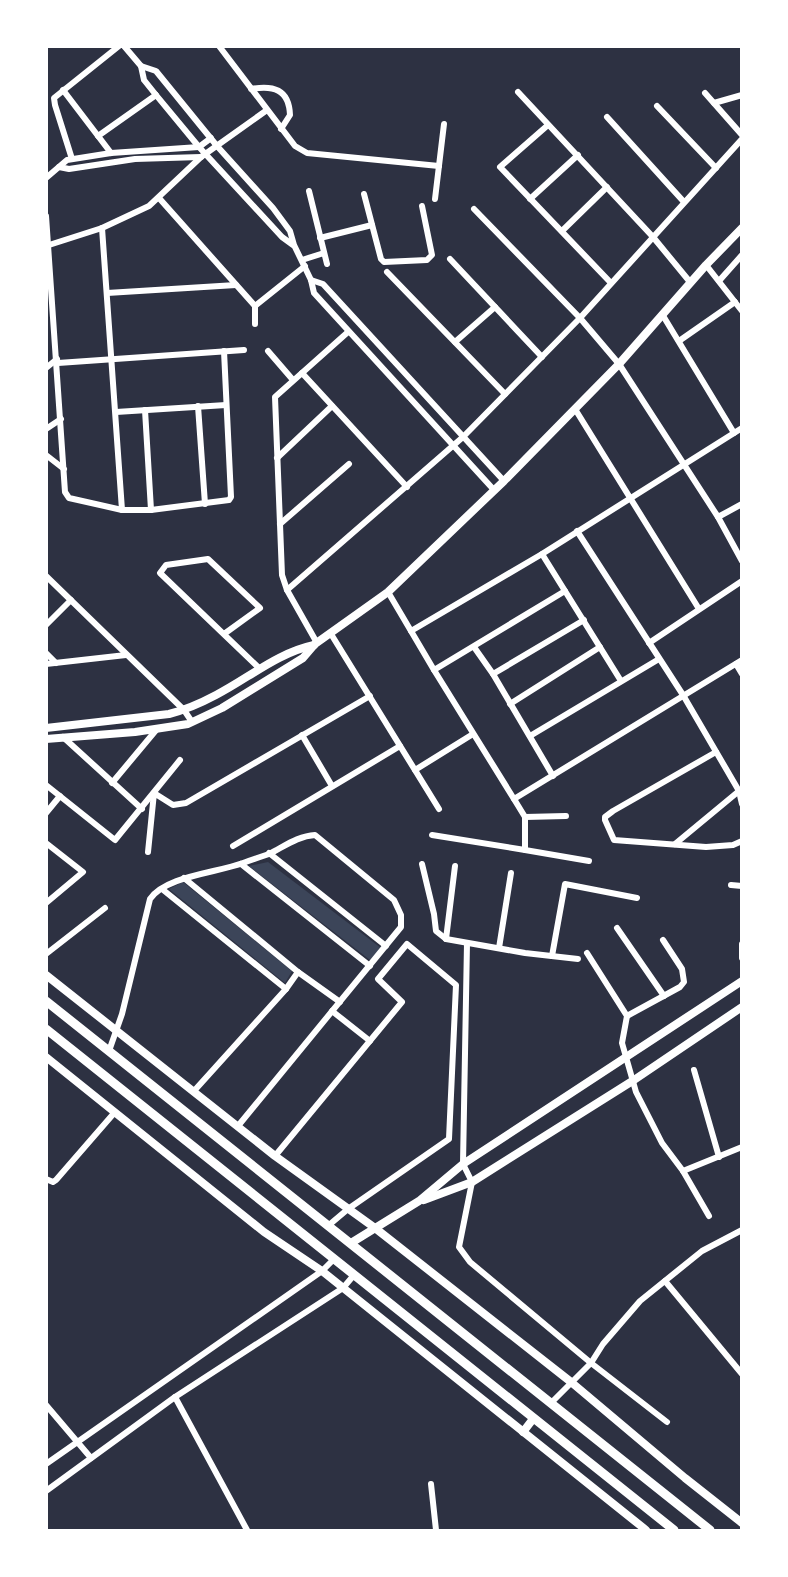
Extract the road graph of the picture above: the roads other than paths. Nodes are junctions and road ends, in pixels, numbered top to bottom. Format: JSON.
{"nodes":[{"id":1,"x":119,"y":46,"type":"edge"},
{"id":2,"x":124,"y":46,"type":"edge"},
{"id":3,"x":219,"y":46,"type":"edge"},
{"id":4,"x":141,"y":66,"type":"junction"},
{"id":5,"x":251,"y":89,"type":"junction"},
{"id":6,"x":63,"y":90,"type":"junction"},
{"id":7,"x":518,"y":92,"type":"dead end"},
{"id":8,"x":705,"y":93,"type":"dead end"},
{"id":9,"x":156,"y":95,"type":"junction"},
{"id":10,"x":741,"y":95,"type":"edge"},
{"id":11,"x":714,"y":104,"type":"junction"},
{"id":12,"x":657,"y":106,"type":"dead end"},
{"id":13,"x":267,"y":110,"type":"junction"},
{"id":14,"x":607,"y":117,"type":"dead end"},
{"id":15,"x":444,"y":124,"type":"dead end"},
{"id":16,"x":548,"y":125,"type":"junction"},
{"id":17,"x":281,"y":129,"type":"junction"},
{"id":18,"x":98,"y":136,"type":"junction"},
{"id":19,"x":741,"y":137,"type":"edge"},
{"id":20,"x":211,"y":138,"type":"junction"},
{"id":21,"x":217,"y":146,"type":"junction"},
{"id":22,"x":199,"y":147,"type":"junction"},
{"id":23,"x":111,"y":153,"type":"junction"},
{"id":24,"x":204,"y":155,"type":"junction"},
{"id":25,"x":578,"y":155,"type":"junction"},
{"id":26,"x":72,"y":159,"type":"junction"},
{"id":27,"x":439,"y":166,"type":"junction"},
{"id":28,"x":59,"y":167,"type":"junction"},
{"id":29,"x":716,"y":168,"type":"junction"},
{"id":30,"x":46,"y":178,"type":"edge"},
{"id":31,"x":607,"y":187,"type":"junction"},
{"id":32,"x":309,"y":191,"type":"dead end"},
{"id":33,"x":364,"y":194,"type":"dead end"},
{"id":34,"x":159,"y":198,"type":"junction"},
{"id":35,"x":435,"y":199,"type":"dead end"},
{"id":36,"x":530,"y":199,"type":"junction"},
{"id":37,"x":684,"y":202,"type":"junction"},
{"id":38,"x":422,"y":206,"type":"dead end"},
{"id":39,"x":474,"y":208,"type":"dead end"},
{"id":40,"x":46,"y":216,"type":"edge"},
{"id":41,"x":372,"y":225,"type":"junction"},
{"id":42,"x":102,"y":228,"type":"junction"},
{"id":43,"x":741,"y":228,"type":"edge"},
{"id":44,"x":562,"y":231,"type":"junction"},
{"id":45,"x":653,"y":237,"type":"junction"},
{"id":46,"x":320,"y":238,"type":"junction"},
{"id":47,"x":49,"y":245,"type":"junction"},
{"id":48,"x":294,"y":245,"type":"junction"},
{"id":49,"x":324,"y":253,"type":"junction"},
{"id":50,"x":741,"y":255,"type":"edge"},
{"id":51,"x":450,"y":259,"type":"dead end"},
{"id":52,"x":303,"y":263,"type":"junction"},
{"id":53,"x":327,"y":264,"type":"dead end"},
{"id":54,"x":705,"y":265,"type":"junction"},
{"id":55,"x":387,"y":272,"type":"dead end"},
{"id":56,"x":311,"y":280,"type":"junction"},
{"id":57,"x":719,"y":281,"type":"junction"},
{"id":58,"x":690,"y":282,"type":"junction"},
{"id":59,"x":611,"y":284,"type":"junction"},
{"id":60,"x":236,"y":285,"type":"junction"},
{"id":61,"x":107,"y":293,"type":"junction"},
{"id":62,"x":735,"y":302,"type":"junction"},
{"id":63,"x":255,"y":306,"type":"junction"},
{"id":64,"x":495,"y":307,"type":"junction"},
{"id":65,"x":741,"y":311,"type":"edge"},
{"id":66,"x":662,"y":314,"type":"junction"},
{"id":67,"x":580,"y":318,"type":"junction"},
{"id":68,"x":255,"y":324,"type":"dead end"},
{"id":69,"x":348,"y":332,"type":"junction"},
{"id":70,"x":679,"y":341,"type":"junction"},
{"id":71,"x":455,"y":342,"type":"junction"},
{"id":72,"x":244,"y":350,"type":"dead end"},
{"id":73,"x":224,"y":351,"type":"junction"},
{"id":74,"x":268,"y":351,"type":"dead end"},
{"id":75,"x":542,"y":357,"type":"junction"},
{"id":76,"x":112,"y":359,"type":"junction"},
{"id":77,"x":58,"y":361,"type":"junction"},
{"id":78,"x":619,"y":364,"type":"junction"},
{"id":79,"x":46,"y":368,"type":"edge"},
{"id":80,"x":302,"y":373,"type":"junction"},
{"id":81,"x":293,"y":380,"type":"junction"},
{"id":82,"x":505,"y":394,"type":"junction"},
{"id":83,"x":225,"y":405,"type":"junction"},
{"id":84,"x":198,"y":406,"type":"junction"},
{"id":85,"x":332,"y":406,"type":"junction"},
{"id":86,"x":575,"y":409,"type":"junction"},
{"id":87,"x":145,"y":410,"type":"junction"},
{"id":88,"x":116,"y":412,"type":"junction"},
{"id":89,"x":61,"y":418,"type":"junction"},
{"id":90,"x":741,"y":428,"type":"edge"},
{"id":91,"x":46,"y":429,"type":"edge"},
{"id":92,"x":734,"y":433,"type":"junction"},
{"id":93,"x":463,"y":437,"type":"junction"},
{"id":94,"x":453,"y":446,"type":"junction"},
{"id":95,"x":46,"y":455,"type":"edge"},
{"id":96,"x":278,"y":458,"type":"junction"},
{"id":97,"x":349,"y":464,"type":"dead end"},
{"id":98,"x":684,"y":465,"type":"junction"},
{"id":99,"x":64,"y":469,"type":"junction"},
{"id":100,"x":504,"y":481,"type":"junction"},
{"id":101,"x":407,"y":487,"type":"junction"},
{"id":102,"x":494,"y":490,"type":"junction"},
{"id":103,"x":631,"y":498,"type":"junction"},
{"id":104,"x":205,"y":504,"type":"junction"},
{"id":105,"x":741,"y":504,"type":"edge"},
{"id":106,"x":122,"y":510,"type":"junction"},
{"id":107,"x":151,"y":510,"type":"junction"},
{"id":108,"x":718,"y":518,"type":"junction"},
{"id":109,"x":280,"y":524,"type":"junction"},
{"id":110,"x":577,"y":531,"type":"junction"},
{"id":111,"x":542,"y":554,"type":"junction"},
{"id":112,"x":741,"y":561,"type":"edge"},
{"id":113,"x":46,"y":576,"type":"edge"},
{"id":114,"x":741,"y":581,"type":"edge"},
{"id":115,"x":287,"y":590,"type":"junction"},
{"id":116,"x":565,"y":591,"type":"junction"},
{"id":117,"x":388,"y":592,"type":"junction"},
{"id":118,"x":71,"y":600,"type":"junction"},
{"id":119,"x":699,"y":609,"type":"junction"},
{"id":120,"x":584,"y":620,"type":"junction"},
{"id":121,"x":46,"y":625,"type":"edge"},
{"id":122,"x":411,"y":631,"type":"junction"},
{"id":123,"x":224,"y":634,"type":"junction"},
{"id":124,"x":332,"y":634,"type":"junction"},
{"id":125,"x":649,"y":643,"type":"junction"},
{"id":126,"x":316,"y":644,"type":"junction"},
{"id":127,"x":474,"y":646,"type":"junction"},
{"id":128,"x":600,"y":647,"type":"junction"},
{"id":129,"x":46,"y":653,"type":"edge"},
{"id":130,"x":126,"y":655,"type":"junction"},
{"id":131,"x":659,"y":659,"type":"junction"},
{"id":132,"x":739,"y":662,"type":"edge"},
{"id":133,"x":56,"y":663,"type":"junction"},
{"id":134,"x":46,"y":664,"type":"edge"},
{"id":135,"x":259,"y":668,"type":"junction"},
{"id":136,"x":434,"y":670,"type":"junction"},
{"id":137,"x":493,"y":674,"type":"junction"},
{"id":138,"x":741,"y":674,"type":"edge"},
{"id":139,"x":621,"y":681,"type":"junction"},
{"id":140,"x":683,"y":695,"type":"junction"},
{"id":141,"x":370,"y":696,"type":"junction"},
{"id":142,"x":510,"y":704,"type":"junction"},
{"id":143,"x":184,"y":710,"type":"junction"},
{"id":144,"x":192,"y":723,"type":"junction"},
{"id":145,"x":46,"y":728,"type":"edge"},
{"id":146,"x":157,"y":729,"type":"junction"},
{"id":147,"x":473,"y":734,"type":"junction"},
{"id":148,"x":302,"y":735,"type":"junction"},
{"id":149,"x":530,"y":736,"type":"junction"},
{"id":150,"x":63,"y":737,"type":"junction"},
{"id":151,"x":46,"y":739,"type":"edge"},
{"id":152,"x":400,"y":746,"type":"junction"},
{"id":153,"x":716,"y":752,"type":"junction"},
{"id":154,"x":180,"y":760,"type":"dead end"},
{"id":155,"x":415,"y":770,"type":"junction"},
{"id":156,"x":553,"y":776,"type":"junction"},
{"id":157,"x":112,"y":783,"type":"junction"},
{"id":158,"x":46,"y":785,"type":"edge"},
{"id":159,"x":332,"y":786,"type":"junction"},
{"id":160,"x":739,"y":791,"type":"junction"},
{"id":161,"x":154,"y":793,"type":"junction"},
{"id":162,"x":60,"y":796,"type":"junction"},
{"id":163,"x":514,"y":799,"type":"junction"},
{"id":164,"x":741,"y":804,"type":"edge"},
{"id":165,"x":142,"y":809,"type":"junction"},
{"id":166,"x":439,"y":809,"type":"dead end"},
{"id":167,"x":46,"y":813,"type":"edge"},
{"id":168,"x":566,"y":816,"type":"dead end"},
{"id":169,"x":525,"y":817,"type":"junction"},
{"id":170,"x":432,"y":834,"type":"dead end"},
{"id":171,"x":741,"y":841,"type":"edge"},
{"id":172,"x":46,"y":843,"type":"edge"},
{"id":173,"x":675,"y":844,"type":"junction"},
{"id":174,"x":233,"y":846,"type":"dead end"},
{"id":175,"x":525,"y":850,"type":"junction"},
{"id":176,"x":148,"y":852,"type":"dead end"},
{"id":177,"x":269,"y":853,"type":"junction"},
{"id":178,"x":589,"y":861,"type":"dead end"},
{"id":179,"x":241,"y":864,"type":"junction"},
{"id":180,"x":422,"y":864,"type":"dead end"},
{"id":181,"x":455,"y":866,"type":"dead end"},
{"id":182,"x":511,"y":873,"type":"dead end"},
{"id":183,"x":184,"y":878,"type":"junction"},
{"id":184,"x":731,"y":885,"type":"dead end"},
{"id":185,"x":741,"y":886,"type":"edge"},
{"id":186,"x":162,"y":889,"type":"junction"},
{"id":187,"x":637,"y":898,"type":"dead end"},
{"id":188,"x":46,"y":903,"type":"edge"},
{"id":189,"x":105,"y":908,"type":"dead end"},
{"id":190,"x":616,"y":928,"type":"dead end"},
{"id":191,"x":446,"y":939,"type":"junction"},
{"id":192,"x":663,"y":940,"type":"dead end"},
{"id":193,"x":467,"y":943,"type":"junction"},
{"id":194,"x":741,"y":944,"type":"edge"},
{"id":195,"x":386,"y":946,"type":"junction"},
{"id":196,"x":499,"y":948,"type":"junction"},
{"id":197,"x":587,"y":953,"type":"dead end"},
{"id":198,"x":46,"y":954,"type":"edge"},
{"id":199,"x":552,"y":956,"type":"junction"},
{"id":200,"x":741,"y":958,"type":"edge"},
{"id":201,"x":578,"y":959,"type":"dead end"},
{"id":202,"x":370,"y":966,"type":"junction"},
{"id":203,"x":298,"y":972,"type":"junction"},
{"id":204,"x":46,"y":975,"type":"edge"},
{"id":205,"x":741,"y":981,"type":"edge"},
{"id":206,"x":286,"y":989,"type":"junction"},
{"id":207,"x":664,"y":996,"type":"junction"},
{"id":208,"x":46,"y":1001,"type":"edge"},
{"id":209,"x":340,"y":1002,"type":"junction"},
{"id":210,"x":741,"y":1007,"type":"edge"},
{"id":211,"x":332,"y":1011,"type":"junction"},
{"id":212,"x":627,"y":1016,"type":"junction"},
{"id":213,"x":46,"y":1029,"type":"edge"},
{"id":214,"x":117,"y":1030,"type":"junction"},
{"id":215,"x":370,"y":1041,"type":"junction"},
{"id":216,"x":109,"y":1052,"type":"junction"},
{"id":217,"x":627,"y":1056,"type":"junction"},
{"id":218,"x":46,"y":1057,"type":"edge"},
{"id":219,"x":694,"y":1070,"type":"dead end"},
{"id":220,"x":634,"y":1080,"type":"junction"},
{"id":221,"x":194,"y":1091,"type":"junction"},
{"id":222,"x":115,"y":1112,"type":"junction"},
{"id":223,"x":238,"y":1126,"type":"junction"},
{"id":224,"x":741,"y":1148,"type":"edge"},
{"id":225,"x":275,"y":1156,"type":"junction"},
{"id":226,"x":719,"y":1156,"type":"junction"},
{"id":227,"x":463,"y":1164,"type":"junction"},
{"id":228,"x":683,"y":1171,"type":"junction"},
{"id":229,"x":46,"y":1179,"type":"edge"},
{"id":230,"x":472,"y":1182,"type":"junction"},
{"id":231,"x":419,"y":1201,"type":"junction"},
{"id":232,"x":348,"y":1209,"type":"junction"},
{"id":233,"x":709,"y":1216,"type":"dead end"},
{"id":234,"x":329,"y":1225,"type":"junction"},
{"id":235,"x":375,"y":1228,"type":"junction"},
{"id":236,"x":741,"y":1230,"type":"edge"},
{"id":237,"x":351,"y":1243,"type":"junction"},
{"id":238,"x":334,"y":1259,"type":"junction"},
{"id":239,"x":322,"y":1271,"type":"junction"},
{"id":240,"x":354,"y":1275,"type":"junction"},
{"id":241,"x":665,"y":1281,"type":"junction"},
{"id":242,"x":343,"y":1288,"type":"junction"},
{"id":243,"x":591,"y":1363,"type":"junction"},
{"id":244,"x":741,"y":1374,"type":"edge"},
{"id":245,"x":570,"y":1382,"type":"junction"},
{"id":246,"x":175,"y":1397,"type":"junction"},
{"id":247,"x":551,"y":1402,"type":"junction"},
{"id":248,"x":46,"y":1405,"type":"edge"},
{"id":249,"x":533,"y":1419,"type":"junction"},
{"id":250,"x":667,"y":1422,"type":"dead end"},
{"id":251,"x":523,"y":1432,"type":"junction"},
{"id":252,"x":79,"y":1442,"type":"junction"},
{"id":253,"x":91,"y":1458,"type":"junction"},
{"id":254,"x":46,"y":1464,"type":"edge"},
{"id":255,"x":431,"y":1484,"type":"dead end"},
{"id":256,"x":46,"y":1491,"type":"edge"},
{"id":257,"x":741,"y":1523,"type":"edge"},
{"id":258,"x":247,"y":1530,"type":"edge"},
{"id":259,"x":436,"y":1530,"type":"edge"},
{"id":260,"x":646,"y":1530,"type":"edge"},
{"id":261,"x":674,"y":1530,"type":"edge"},
{"id":262,"x":710,"y":1530,"type":"edge"}],
"edges":[{"from":1,"to":6,"type":"street"},
{"from":2,"to":4,"type":"street"},
{"from":3,"to":5,"type":"street"},
{"from":4,"to":9,"type":"street"},
{"from":4,"to":20,"type":"street"},
{"from":5,"to":13,"type":"street"},
{"from":5,"to":17,"type":"street"},
{"from":6,"to":18,"type":"street"},
{"from":6,"to":26,"type":"street"},
{"from":7,"to":16,"type":"street"},
{"from":8,"to":11,"type":"street"},
{"from":9,"to":18,"type":"street"},
{"from":9,"to":22,"type":"street"},
{"from":10,"to":11,"type":"street"},
{"from":11,"to":19,"type":"street"},
{"from":12,"to":29,"type":"street"},
{"from":13,"to":17,"type":"street"},
{"from":13,"to":21,"type":"street"},
{"from":14,"to":37,"type":"street"},
{"from":15,"to":27,"type":"street"},
{"from":16,"to":25,"type":"street"},
{"from":16,"to":36,"type":"street"},
{"from":17,"to":27,"type":"street"},
{"from":18,"to":23,"type":"street"},
{"from":19,"to":29,"type":"street"},
{"from":20,"to":21,"type":"street"},
{"from":20,"to":22,"type":"street"},
{"from":21,"to":24,"type":"street"},
{"from":21,"to":48,"type":"street"},
{"from":22,"to":23,"type":"street"},
{"from":22,"to":24,"type":"street"},
{"from":23,"to":26,"type":"street"},
{"from":24,"to":28,"type":"street"},
{"from":24,"to":34,"type":"street"},
{"from":24,"to":48,"type":"street"},
{"from":25,"to":31,"type":"street"},
{"from":25,"to":36,"type":"street"},
{"from":26,"to":28,"type":"street"},
{"from":27,"to":35,"type":"street"},
{"from":28,"to":30,"type":"street"},
{"from":29,"to":37,"type":"street"},
{"from":31,"to":44,"type":"street"},
{"from":31,"to":45,"type":"street"},
{"from":32,"to":46,"type":"street"},
{"from":33,"to":41,"type":"street"},
{"from":34,"to":42,"type":"street"},
{"from":34,"to":60,"type":"street"},
{"from":36,"to":44,"type":"street"},
{"from":37,"to":45,"type":"street"},
{"from":38,"to":41,"type":"street"},
{"from":39,"to":67,"type":"street"},
{"from":40,"to":47,"type":"street"},
{"from":41,"to":46,"type":"street"},
{"from":42,"to":47,"type":"street"},
{"from":42,"to":61,"type":"street"},
{"from":43,"to":54,"type":"street"},
{"from":44,"to":59,"type":"street"},
{"from":45,"to":58,"type":"street"},
{"from":45,"to":59,"type":"street"},
{"from":46,"to":49,"type":"street"},
{"from":47,"to":77,"type":"street"},
{"from":48,"to":52,"type":"street"},
{"from":49,"to":52,"type":"street"},
{"from":49,"to":53,"type":"street"},
{"from":50,"to":57,"type":"street"},
{"from":51,"to":64,"type":"street"},
{"from":52,"to":56,"type":"street"},
{"from":52,"to":63,"type":"street"},
{"from":54,"to":57,"type":"street"},
{"from":54,"to":58,"type":"street"},
{"from":55,"to":71,"type":"street"},
{"from":56,"to":69,"type":"street"},
{"from":56,"to":93,"type":"street"},
{"from":57,"to":62,"type":"street"},
{"from":58,"to":66,"type":"street"},
{"from":59,"to":67,"type":"street"},
{"from":60,"to":61,"type":"street"},
{"from":60,"to":63,"type":"street"},
{"from":61,"to":76,"type":"street"},
{"from":62,"to":65,"type":"street"},
{"from":62,"to":70,"type":"street"},
{"from":63,"to":68,"type":"street"},
{"from":64,"to":71,"type":"street"},
{"from":64,"to":75,"type":"street"},
{"from":66,"to":70,"type":"street"},
{"from":66,"to":78,"type":"street"},
{"from":67,"to":75,"type":"street"},
{"from":67,"to":78,"type":"street"},
{"from":69,"to":80,"type":"street"},
{"from":69,"to":94,"type":"street"},
{"from":70,"to":92,"type":"street"},
{"from":71,"to":82,"type":"street"},
{"from":72,"to":73,"type":"street"},
{"from":73,"to":76,"type":"street"},
{"from":73,"to":83,"type":"street"},
{"from":74,"to":81,"type":"street"},
{"from":75,"to":82,"type":"street"},
{"from":76,"to":77,"type":"street"},
{"from":76,"to":88,"type":"street"},
{"from":77,"to":79,"type":"street"},
{"from":77,"to":89,"type":"street"},
{"from":78,"to":86,"type":"street"},
{"from":78,"to":98,"type":"street"},
{"from":80,"to":81,"type":"street"},
{"from":80,"to":85,"type":"street"},
{"from":81,"to":96,"type":"street"},
{"from":82,"to":93,"type":"street"},
{"from":83,"to":84,"type":"street"},
{"from":83,"to":104,"type":"street"},
{"from":84,"to":87,"type":"street"},
{"from":84,"to":104,"type":"street"},
{"from":85,"to":96,"type":"street"},
{"from":85,"to":101,"type":"street"},
{"from":86,"to":100,"type":"street"},
{"from":86,"to":103,"type":"street"},
{"from":87,"to":88,"type":"street"},
{"from":87,"to":107,"type":"street"},
{"from":88,"to":106,"type":"street"},
{"from":89,"to":91,"type":"street"},
{"from":89,"to":99,"type":"street"},
{"from":90,"to":92,"type":"street"},
{"from":92,"to":98,"type":"street"},
{"from":93,"to":94,"type":"street"},
{"from":93,"to":100,"type":"street"},
{"from":94,"to":101,"type":"street"},
{"from":94,"to":102,"type":"street"},
{"from":95,"to":99,"type":"street"},
{"from":96,"to":109,"type":"street"},
{"from":97,"to":109,"type":"street"},
{"from":98,"to":103,"type":"street"},
{"from":98,"to":108,"type":"street"},
{"from":99,"to":106,"type":"street"},
{"from":100,"to":102,"type":"street"},
{"from":101,"to":115,"type":"street"},
{"from":102,"to":117,"type":"street"},
{"from":103,"to":110,"type":"street"},
{"from":103,"to":119,"type":"street"},
{"from":104,"to":107,"type":"street"},
{"from":105,"to":108,"type":"street"},
{"from":106,"to":107,"type":"street"},
{"from":108,"to":112,"type":"street"},
{"from":109,"to":115,"type":"street"},
{"from":110,"to":111,"type":"street"},
{"from":110,"to":125,"type":"street"},
{"from":111,"to":116,"type":"street"},
{"from":111,"to":122,"type":"street"},
{"from":113,"to":118,"type":"street"},
{"from":114,"to":119,"type":"street"},
{"from":115,"to":126,"type":"street"},
{"from":116,"to":120,"type":"street"},
{"from":116,"to":127,"type":"street"},
{"from":117,"to":122,"type":"street"},
{"from":117,"to":124,"type":"street"},
{"from":118,"to":121,"type":"street"},
{"from":118,"to":130,"type":"street"},
{"from":119,"to":125,"type":"street"},
{"from":120,"to":128,"type":"street"},
{"from":120,"to":137,"type":"street"},
{"from":122,"to":136,"type":"street"},
{"from":123,"to":123,"type":"street"},
{"from":123,"to":135,"type":"street"},
{"from":124,"to":126,"type":"street"},
{"from":124,"to":141,"type":"street"},
{"from":125,"to":131,"type":"street"},
{"from":126,"to":135,"type":"street"},
{"from":126,"to":144,"type":"street"},
{"from":127,"to":136,"type":"street"},
{"from":127,"to":137,"type":"street"},
{"from":128,"to":139,"type":"street"},
{"from":128,"to":142,"type":"street"},
{"from":129,"to":133,"type":"street"},
{"from":130,"to":133,"type":"street"},
{"from":130,"to":143,"type":"street"},
{"from":131,"to":139,"type":"street"},
{"from":131,"to":140,"type":"street"},
{"from":132,"to":138,"type":"street"},
{"from":132,"to":140,"type":"street"},
{"from":133,"to":134,"type":"street"},
{"from":135,"to":143,"type":"street"},
{"from":136,"to":147,"type":"street"},
{"from":137,"to":142,"type":"street"},
{"from":139,"to":149,"type":"street"},
{"from":140,"to":153,"type":"street"},
{"from":140,"to":156,"type":"street"},
{"from":141,"to":148,"type":"street"},
{"from":141,"to":152,"type":"street"},
{"from":142,"to":149,"type":"street"},
{"from":143,"to":144,"type":"street"},
{"from":143,"to":145,"type":"street"},
{"from":144,"to":146,"type":"street"},
{"from":146,"to":150,"type":"street"},
{"from":146,"to":157,"type":"street"},
{"from":147,"to":155,"type":"street"},
{"from":147,"to":163,"type":"street"},
{"from":148,"to":159,"type":"street"},
{"from":148,"to":161,"type":"street"},
{"from":149,"to":156,"type":"street"},
{"from":150,"to":151,"type":"street"},
{"from":150,"to":157,"type":"street"},
{"from":152,"to":155,"type":"street"},
{"from":152,"to":159,"type":"street"},
{"from":153,"to":160,"type":"street"},
{"from":153,"to":173,"type":"street"},
{"from":154,"to":161,"type":"street"},
{"from":155,"to":166,"type":"street"},
{"from":156,"to":163,"type":"street"},
{"from":157,"to":165,"type":"street"},
{"from":158,"to":162,"type":"street"},
{"from":159,"to":174,"type":"street"},
{"from":160,"to":164,"type":"street"},
{"from":160,"to":173,"type":"street"},
{"from":161,"to":165,"type":"street"},
{"from":161,"to":176,"type":"street"},
{"from":162,"to":165,"type":"street"},
{"from":162,"to":167,"type":"street"},
{"from":163,"to":169,"type":"street"},
{"from":168,"to":169,"type":"street"},
{"from":169,"to":175,"type":"street"},
{"from":170,"to":175,"type":"street"},
{"from":171,"to":173,"type":"street"},
{"from":172,"to":188,"type":"street"},
{"from":175,"to":178,"type":"street"},
{"from":177,"to":179,"type":"street"},
{"from":177,"to":195,"type":"street"},
{"from":177,"to":195,"type":"street"},
{"from":179,"to":183,"type":"street"},
{"from":179,"to":202,"type":"street"},
{"from":180,"to":191,"type":"street"},
{"from":181,"to":191,"type":"street"},
{"from":182,"to":196,"type":"street"},
{"from":183,"to":186,"type":"street"},
{"from":183,"to":203,"type":"street"},
{"from":184,"to":185,"type":"street"},
{"from":186,"to":206,"type":"street"},
{"from":186,"to":214,"type":"street"},
{"from":187,"to":199,"type":"street"},
{"from":189,"to":198,"type":"street"},
{"from":190,"to":207,"type":"street"},
{"from":191,"to":193,"type":"street"},
{"from":192,"to":207,"type":"street"},
{"from":193,"to":196,"type":"street"},
{"from":193,"to":227,"type":"street"},
{"from":194,"to":200,"type":"street"},
{"from":195,"to":202,"type":"street"},
{"from":196,"to":199,"type":"street"},
{"from":197,"to":212,"type":"street"},
{"from":199,"to":201,"type":"street"},
{"from":202,"to":209,"type":"street"},
{"from":203,"to":206,"type":"street"},
{"from":203,"to":209,"type":"street"},
{"from":204,"to":214,"type":"street"},
{"from":205,"to":217,"type":"street"},
{"from":206,"to":221,"type":"street"},
{"from":207,"to":212,"type":"street"},
{"from":208,"to":216,"type":"main road"},
{"from":209,"to":211,"type":"street"},
{"from":210,"to":220,"type":"street"},
{"from":211,"to":215,"type":"street"},
{"from":211,"to":223,"type":"street"},
{"from":212,"to":217,"type":"street"},
{"from":213,"to":238,"type":"main road"},
{"from":214,"to":216,"type":"street"},
{"from":214,"to":221,"type":"street"},
{"from":215,"to":225,"type":"street"},
{"from":215,"to":232,"type":"street"},
{"from":216,"to":234,"type":"main road"},
{"from":217,"to":220,"type":"street"},
{"from":217,"to":227,"type":"street"},
{"from":218,"to":222,"type":"street"},
{"from":219,"to":226,"type":"street"},
{"from":220,"to":228,"type":"street"},
{"from":220,"to":230,"type":"street"},
{"from":221,"to":223,"type":"street"},
{"from":222,"to":229,"type":"street"},
{"from":222,"to":239,"type":"street"},
{"from":223,"to":225,"type":"street"},
{"from":224,"to":226,"type":"street"},
{"from":225,"to":232,"type":"street"},
{"from":226,"to":228,"type":"street"},
{"from":227,"to":230,"type":"street"},
{"from":227,"to":231,"type":"street"},
{"from":228,"to":233,"type":"street"},
{"from":230,"to":231,"type":"street"},
{"from":230,"to":243,"type":"street"},
{"from":231,"to":235,"type":"street"},
{"from":232,"to":234,"type":"street"},
{"from":232,"to":235,"type":"street"},
{"from":234,"to":237,"type":"main road"},
{"from":235,"to":237,"type":"street"},
{"from":235,"to":245,"type":"street"},
{"from":236,"to":241,"type":"street"},
{"from":237,"to":247,"type":"main road"},
{"from":238,"to":239,"type":"street"},
{"from":238,"to":240,"type":"main road"},
{"from":239,"to":242,"type":"street"},
{"from":239,"to":252,"type":"street"},
{"from":240,"to":242,"type":"street"},
{"from":240,"to":249,"type":"main road"},
{"from":241,"to":243,"type":"street"},
{"from":241,"to":244,"type":"street"},
{"from":242,"to":246,"type":"street"},
{"from":242,"to":251,"type":"street"},
{"from":243,"to":245,"type":"street"},
{"from":243,"to":250,"type":"street"},
{"from":245,"to":247,"type":"street"},
{"from":245,"to":257,"type":"street"},
{"from":246,"to":253,"type":"street"},
{"from":246,"to":258,"type":"street"},
{"from":247,"to":262,"type":"main road"},
{"from":248,"to":252,"type":"street"},
{"from":249,"to":251,"type":"street"},
{"from":249,"to":261,"type":"main road"},
{"from":251,"to":260,"type":"street"},
{"from":252,"to":253,"type":"street"},
{"from":252,"to":254,"type":"street"},
{"from":253,"to":256,"type":"street"},
{"from":255,"to":259,"type":"street"}]}
